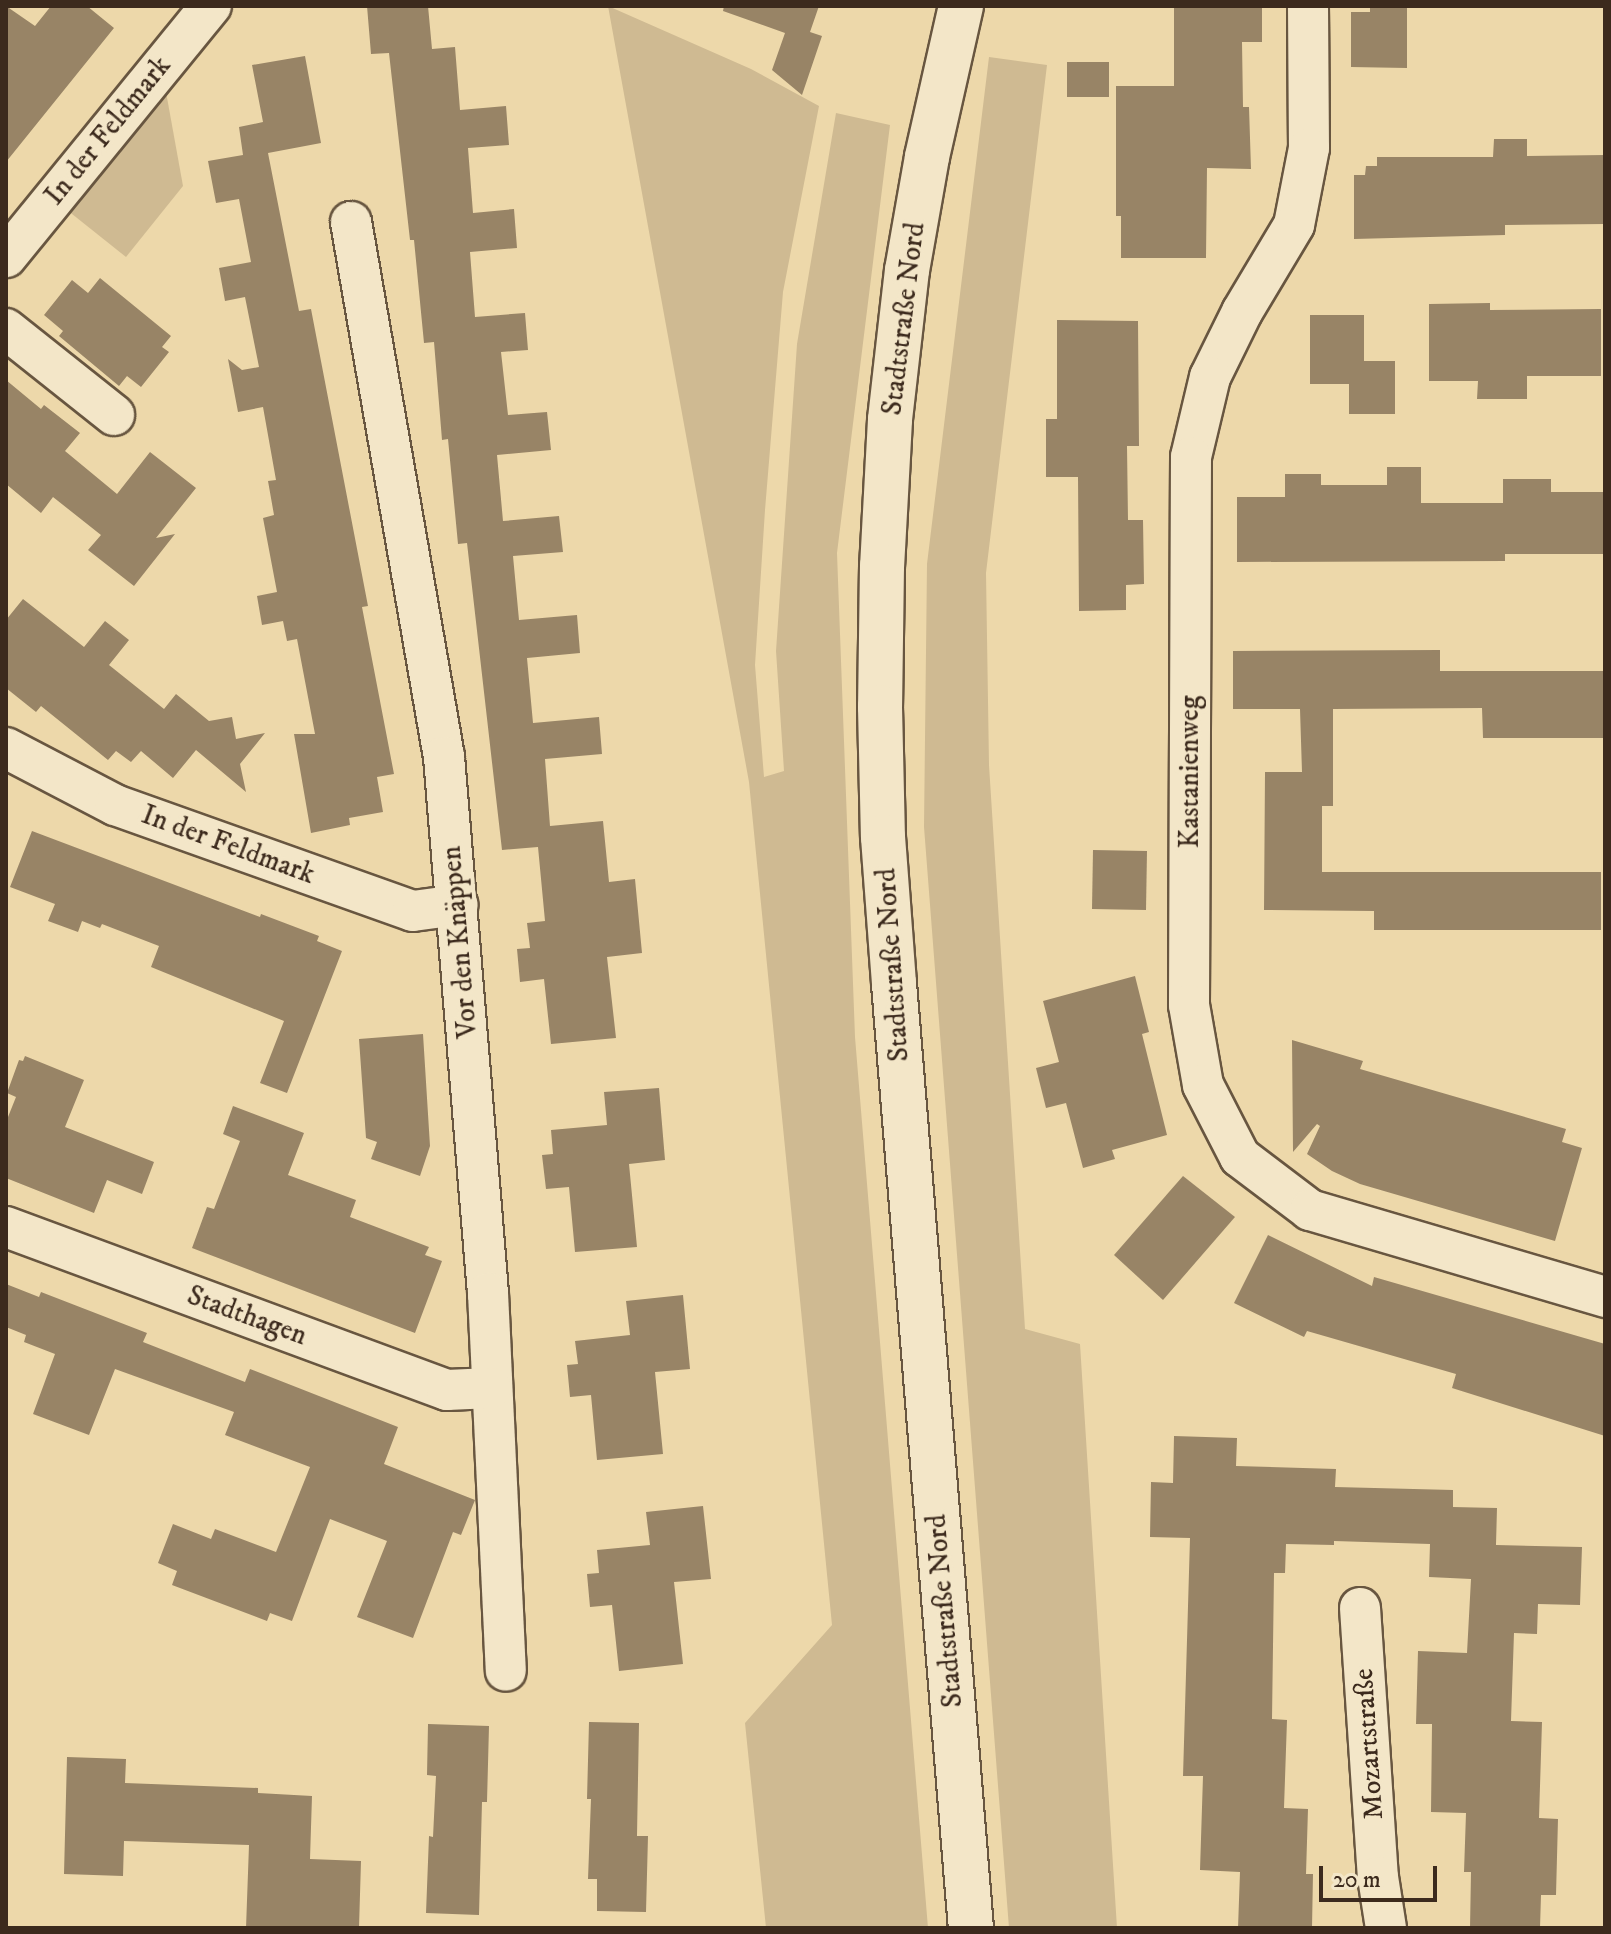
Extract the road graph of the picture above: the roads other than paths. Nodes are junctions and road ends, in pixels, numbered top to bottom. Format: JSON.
{"nodes":[{"id":1,"x":211,"y":6,"type":"edge"},
{"id":2,"x":961,"y":6,"type":"edge"},
{"id":3,"x":1308,"y":6,"type":"edge"},
{"id":4,"x":351,"y":222,"type":"dead end"},
{"id":5,"x":6,"y":257,"type":"edge"},
{"id":6,"x":6,"y":329,"type":"edge"},
{"id":7,"x":114,"y":415,"type":"dead end"},
{"id":8,"x":6,"y":748,"type":"edge"},
{"id":9,"x":458,"y":905,"type":"junction"},
{"id":10,"x":6,"y":1227,"type":"edge"},
{"id":11,"x":1605,"y":1297,"type":"edge"},
{"id":12,"x":491,"y":1388,"type":"junction"},
{"id":13,"x":1360,"y":1608,"type":"dead end"},
{"id":14,"x":506,"y":1671,"type":"dead end"},
{"id":15,"x":971,"y":1928,"type":"edge"},
{"id":16,"x":1386,"y":1928,"type":"edge"}],
"edges":[{"from":1,"to":5,"type":"street","name":"In der Feldmark"},
{"from":2,"to":15,"type":"main road","name":"Stadtstraße Nord"},
{"from":3,"to":11,"type":"street","name":"Kastanienweg"},
{"from":4,"to":9,"type":"street","name":"Vor den Knäppen"},
{"from":6,"to":7,"type":"street"},
{"from":8,"to":9,"type":"street","name":"In der Feldmark"},
{"from":9,"to":12,"type":"street","name":"Vor den Knäppen"},
{"from":10,"to":12,"type":"street","name":"Stadthagen"},
{"from":12,"to":14,"type":"street","name":"Vor den Knäppen"},
{"from":13,"to":16,"type":"street","name":"Mozartstraße"}]}
